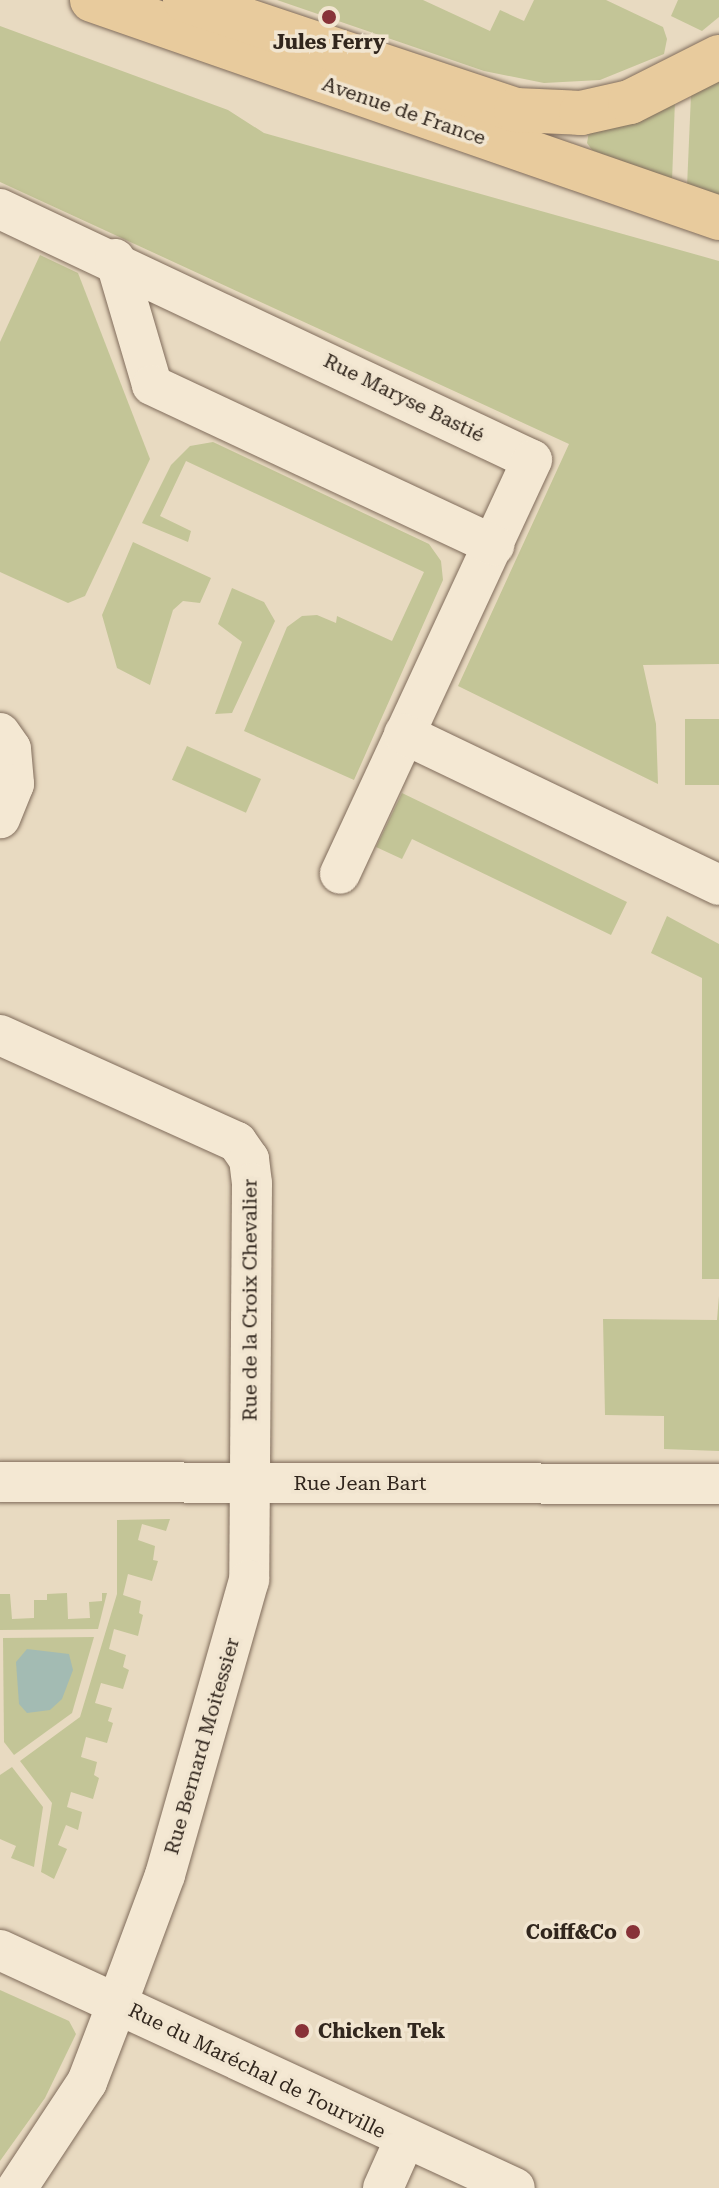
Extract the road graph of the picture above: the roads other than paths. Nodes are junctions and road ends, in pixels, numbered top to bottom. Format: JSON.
{"nodes":[{"id":1,"x":92,"y":0,"type":"edge"},
{"id":2,"x":185,"y":0,"type":"edge"},
{"id":3,"x":719,"y":57,"type":"edge"},
{"id":4,"x":0,"y":209,"type":"edge"},
{"id":5,"x":719,"y":218,"type":"edge"},
{"id":6,"x":115,"y":259,"type":"junction"},
{"id":7,"x":494,"y":545,"type":"junction"},
{"id":8,"x":0,"y":733,"type":"edge"},
{"id":9,"x":404,"y":734,"type":"junction"},
{"id":10,"x":0,"y":818,"type":"edge"},
{"id":11,"x":340,"y":874,"type":"dead end"},
{"id":12,"x":719,"y":885,"type":"edge"},
{"id":13,"x":0,"y":1035,"type":"edge"},
{"id":14,"x":0,"y":1482,"type":"edge"},
{"id":15,"x":250,"y":1482,"type":"junction"},
{"id":16,"x":719,"y":1484,"type":"edge"},
{"id":17,"x":0,"y":1950,"type":"edge"},
{"id":18,"x":117,"y":2004,"type":"junction"},
{"id":19,"x":404,"y":2141,"type":"junction"},
{"id":20,"x":17,"y":2188,"type":"edge"},
{"id":21,"x":383,"y":2188,"type":"edge"},
{"id":22,"x":515,"y":2188,"type":"edge"}],
"edges":[{"from":1,"to":5,"type":"main road","name":"Avenue de France"},
{"from":2,"to":3,"type":"main road","name":"Avenue de France"},
{"from":4,"to":6,"type":"street","name":"Rue Maryse Bastié"},
{"from":6,"to":7,"type":"street"},
{"from":6,"to":7,"type":"street","name":"Rue Maryse Bastié"},
{"from":7,"to":9,"type":"street","name":"Rue Maryse Bastié"},
{"from":8,"to":10,"type":"street"},
{"from":9,"to":11,"type":"street","name":"Rue Maryse Bastié"},
{"from":9,"to":12,"type":"street"},
{"from":13,"to":15,"type":"street","name":"Rue de la Croix Chevalier"},
{"from":14,"to":15,"type":"street","name":"Rue Jean Bart"},
{"from":15,"to":16,"type":"street","name":"Rue Jean Bart"},
{"from":15,"to":18,"type":"street","name":"Rue Bernard Moitessier"},
{"from":17,"to":18,"type":"street","name":"Rue du Maréchal de Tourville"},
{"from":18,"to":19,"type":"street","name":"Rue du Maréchal de Tourville"},
{"from":18,"to":20,"type":"street","name":"Rue Bernard Moitessier"},
{"from":19,"to":21,"type":"street"},
{"from":19,"to":22,"type":"street","name":"Rue du Maréchal de Tourville"}]}
